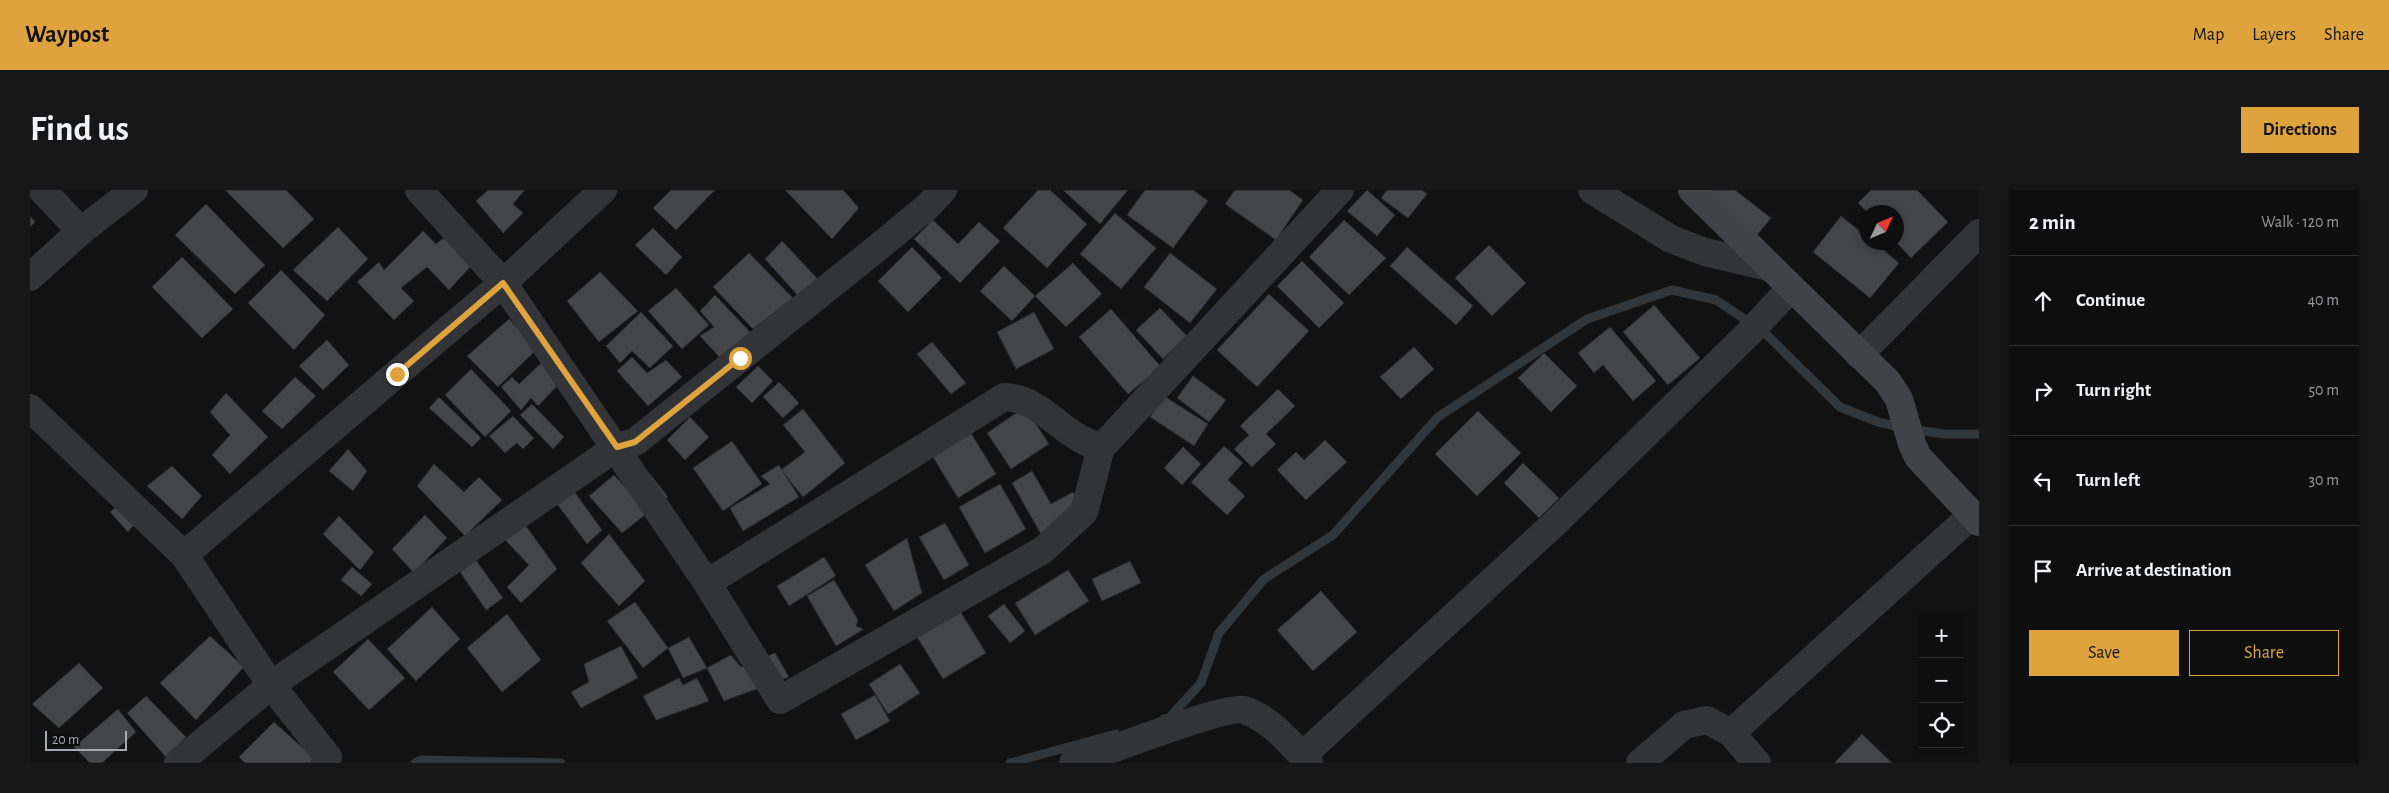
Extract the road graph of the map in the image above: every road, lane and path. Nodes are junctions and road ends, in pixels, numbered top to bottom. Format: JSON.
{"nodes":[{"id":1,"x":42,"y":190,"type":"edge"},
{"id":2,"x":134,"y":190,"type":"edge"},
{"id":3,"x":419,"y":190,"type":"edge"},
{"id":4,"x":603,"y":190,"type":"edge"},
{"id":5,"x":943,"y":190,"type":"edge"},
{"id":6,"x":1340,"y":190,"type":"edge"},
{"id":7,"x":1592,"y":190,"type":"edge"},
{"id":8,"x":1692,"y":190,"type":"edge"},
{"id":9,"x":82,"y":231,"type":"junction"},
{"id":10,"x":1979,"y":234,"type":"edge"},
{"id":11,"x":1769,"y":267,"type":"junction"},
{"id":12,"x":30,"y":277,"type":"edge"},
{"id":13,"x":503,"y":283,"type":"junction"},
{"id":14,"x":1791,"y":288,"type":"junction"},
{"id":15,"x":1859,"y":355,"type":"junction"},
{"id":16,"x":30,"y":408,"type":"edge"},
{"id":17,"x":617,"y":447,"type":"junction"},
{"id":18,"x":1101,"y":448,"type":"junction"},
{"id":19,"x":1976,"y":519,"type":"edge"},
{"id":20,"x":184,"y":555,"type":"junction"},
{"id":21,"x":707,"y":582,"type":"junction"},
{"id":22,"x":271,"y":685,"type":"junction"},
{"id":23,"x":1730,"y":733,"type":"junction"},
{"id":24,"x":1305,"y":759,"type":"edge"},
{"id":25,"x":178,"y":763,"type":"edge"},
{"id":26,"x":325,"y":763,"type":"edge"},
{"id":27,"x":1073,"y":763,"type":"edge"},
{"id":28,"x":1640,"y":763,"type":"edge"},
{"id":29,"x":1757,"y":763,"type":"edge"}],
"edges":[{"from":1,"to":9,"type":"street"},
{"from":2,"to":9,"type":"street"},
{"from":3,"to":13,"type":"street"},
{"from":4,"to":13,"type":"street"},
{"from":5,"to":17,"type":"street"},
{"from":6,"to":18,"type":"street"},
{"from":7,"to":11,"type":"street"},
{"from":8,"to":11,"type":"street"},
{"from":9,"to":12,"type":"street"},
{"from":10,"to":15,"type":"street"},
{"from":11,"to":14,"type":"street"},
{"from":13,"to":17,"type":"street"},
{"from":13,"to":20,"type":"street"},
{"from":14,"to":15,"type":"street"},
{"from":14,"to":24,"type":"street"},
{"from":15,"to":19,"type":"street"},
{"from":16,"to":20,"type":"street"},
{"from":17,"to":21,"type":"street"},
{"from":17,"to":22,"type":"street"},
{"from":18,"to":21,"type":"street"},
{"from":18,"to":21,"type":"street"},
{"from":19,"to":23,"type":"street"},
{"from":20,"to":22,"type":"street"},
{"from":22,"to":25,"type":"street"},
{"from":22,"to":26,"type":"street"},
{"from":23,"to":28,"type":"street"},
{"from":23,"to":29,"type":"street"},
{"from":24,"to":27,"type":"street"}]}
